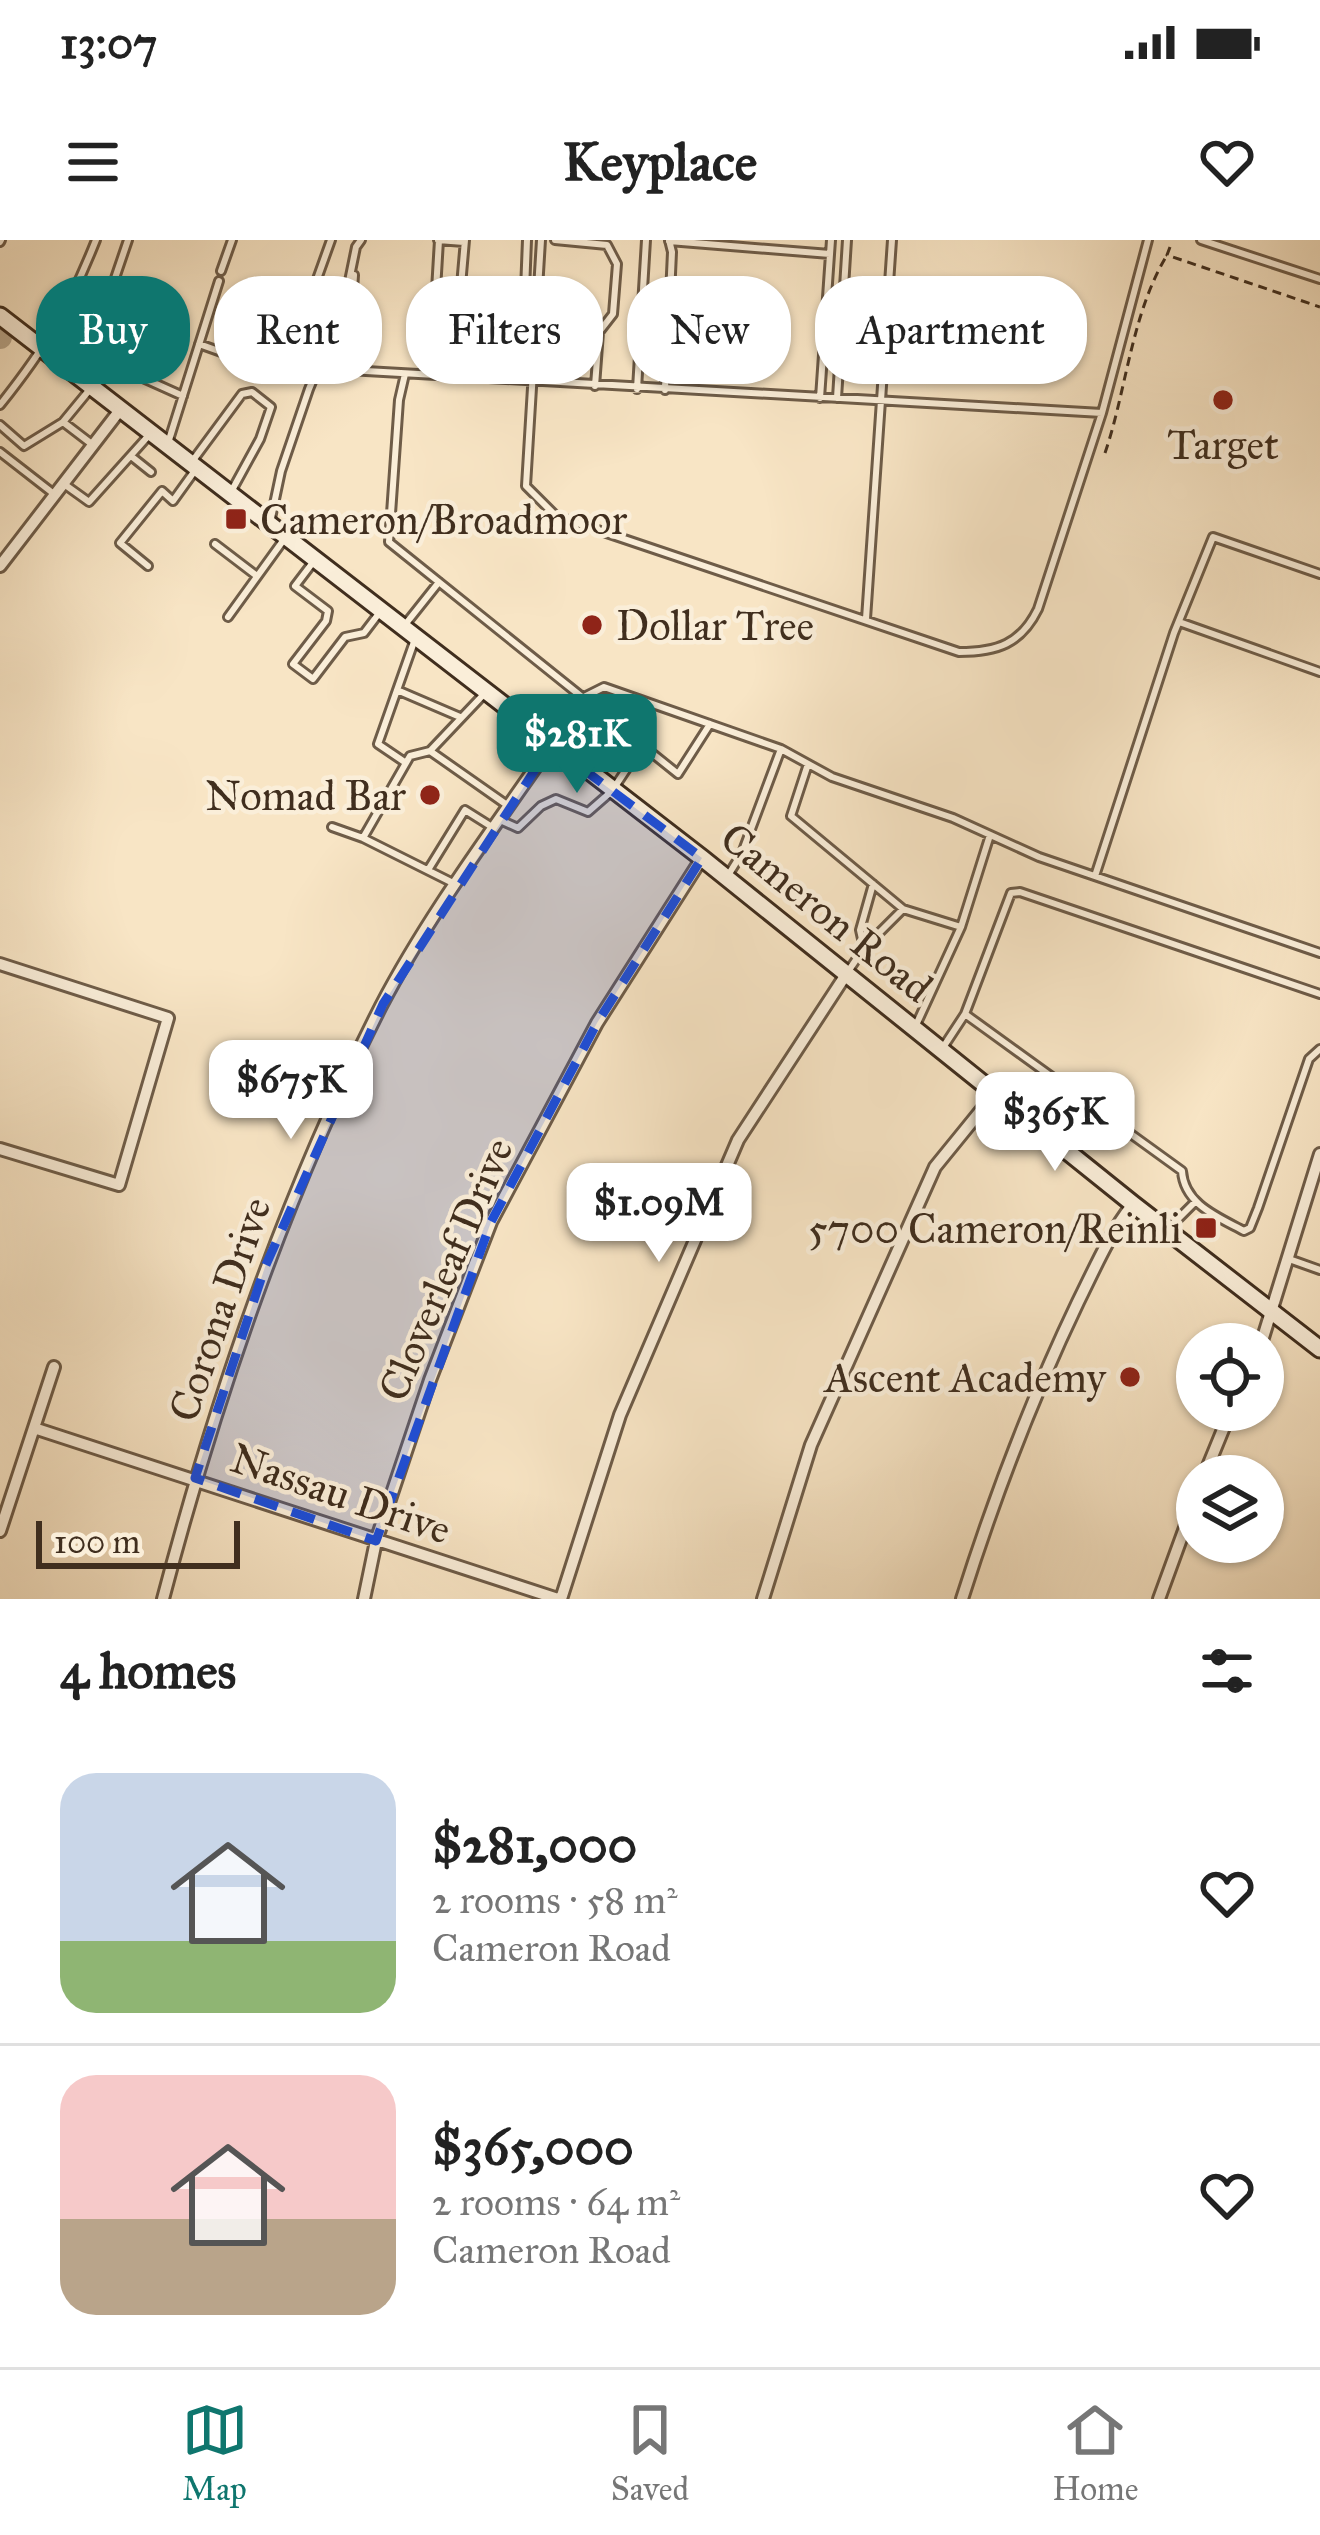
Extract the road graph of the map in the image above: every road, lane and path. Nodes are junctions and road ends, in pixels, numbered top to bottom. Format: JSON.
{"nodes":[{"id":1,"x":96,"y":240,"type":"edge"},
{"id":2,"x":128,"y":240,"type":"edge"},
{"id":3,"x":232,"y":240,"type":"edge"},
{"id":4,"x":331,"y":240,"type":"edge"},
{"id":5,"x":439,"y":240,"type":"edge"},
{"id":6,"x":527,"y":240,"type":"edge"},
{"id":7,"x":541,"y":240,"type":"edge"},
{"id":8,"x":555,"y":240,"type":"edge"},
{"id":9,"x":646,"y":240,"type":"edge"},
{"id":10,"x":669,"y":240,"type":"edge"},
{"id":11,"x":831,"y":240,"type":"edge"},
{"id":12,"x":847,"y":240,"type":"edge"},
{"id":13,"x":892,"y":240,"type":"edge"},
{"id":14,"x":1148,"y":240,"type":"edge"},
{"id":15,"x":1201,"y":240,"type":"edge"},
{"id":16,"x":465,"y":241,"type":"edge"},
{"id":17,"x":359,"y":243,"type":"edge"},
{"id":18,"x":1170,"y":247,"type":"dead end"},
{"id":19,"x":830,"y":254,"type":"junction"},
{"id":20,"x":1167,"y":255,"type":"junction"},
{"id":21,"x":221,"y":271,"type":"dead end"},
{"id":22,"x":81,"y":276,"type":"edge"},
{"id":23,"x":116,"y":276,"type":"edge"},
{"id":24,"x":352,"y":276,"type":"edge"},
{"id":25,"x":356,"y":276,"type":"edge"},
{"id":26,"x":437,"y":276,"type":"edge"},
{"id":27,"x":462,"y":276,"type":"edge"},
{"id":28,"x":526,"y":276,"type":"edge"},
{"id":29,"x":538,"y":276,"type":"edge"},
{"id":30,"x":669,"y":276,"type":"edge"},
{"id":31,"x":1320,"y":279,"type":"edge"},
{"id":32,"x":214,"y":297,"type":"edge"},
{"id":33,"x":1320,"y":307,"type":"edge"},
{"id":34,"x":0,"y":316,"type":"edge"},
{"id":35,"x":36,"y":344,"type":"edge"},
{"id":36,"x":199,"y":344,"type":"junction"},
{"id":37,"x":36,"y":359,"type":"edge"},
{"id":38,"x":382,"y":372,"type":"edge"},
{"id":39,"x":406,"y":374,"type":"joint"},
{"id":40,"x":86,"y":384,"type":"edge"},
{"id":41,"x":156,"y":384,"type":"edge"},
{"id":42,"x":310,"y":384,"type":"edge"},
{"id":43,"x":531,"y":384,"type":"edge"},
{"id":44,"x":552,"y":384,"type":"edge"},
{"id":45,"x":665,"y":384,"type":"edge"},
{"id":46,"x":595,"y":386,"type":"junction"},
{"id":47,"x":91,"y":388,"type":"junction"},
{"id":48,"x":637,"y":389,"type":"junction"},
{"id":49,"x":665,"y":390,"type":"junction"},
{"id":50,"x":183,"y":396,"type":"junction"},
{"id":51,"x":820,"y":399,"type":"junction"},
{"id":52,"x":837,"y":400,"type":"junction"},
{"id":53,"x":880,"y":402,"type":"junction"},
{"id":54,"x":0,"y":405,"type":"edge"},
{"id":55,"x":120,"y":410,"type":"junction"},
{"id":56,"x":1102,"y":413,"type":"junction"},
{"id":57,"x":63,"y":422,"type":"junction"},
{"id":58,"x":0,"y":425,"type":"edge"},
{"id":59,"x":150,"y":434,"type":"junction"},
{"id":60,"x":93,"y":445,"type":"junction"},
{"id":61,"x":167,"y":447,"type":"junction"},
{"id":62,"x":0,"y":452,"type":"edge"},
{"id":63,"x":1105,"y":453,"type":"dead end"},
{"id":64,"x":131,"y":456,"type":"junction"},
{"id":65,"x":193,"y":467,"type":"junction"},
{"id":66,"x":151,"y":472,"type":"dead end"},
{"id":67,"x":60,"y":489,"type":"junction"},
{"id":68,"x":230,"y":496,"type":"junction"},
{"id":69,"x":270,"y":526,"type":"junction"},
{"id":70,"x":285,"y":538,"type":"junction"},
{"id":71,"x":215,"y":544,"type":"dead end"},
{"id":72,"x":314,"y":561,"type":"junction"},
{"id":73,"x":0,"y":566,"type":"edge"},
{"id":74,"x":148,"y":566,"type":"dead end"},
{"id":75,"x":1320,"y":574,"type":"edge"},
{"id":76,"x":257,"y":576,"type":"junction"},
{"id":77,"x":439,"y":582,"type":"junction"},
{"id":78,"x":380,"y":612,"type":"junction"},
{"id":79,"x":228,"y":617,"type":"dead end"},
{"id":80,"x":866,"y":619,"type":"junction"},
{"id":81,"x":1181,"y":623,"type":"junction"},
{"id":82,"x":408,"y":634,"type":"junction"},
{"id":83,"x":1320,"y":672,"type":"edge"},
{"id":84,"x":397,"y":690,"type":"junction"},
{"id":85,"x":485,"y":693,"type":"junction"},
{"id":86,"x":584,"y":697,"type":"junction"},
{"id":87,"x":461,"y":718,"type":"junction"},
{"id":88,"x":710,"y":724,"type":"junction"},
{"id":89,"x":643,"y":744,"type":"junction"},
{"id":90,"x":550,"y":745,"type":"junction"},
{"id":91,"x":782,"y":749,"type":"junction"},
{"id":92,"x":430,"y":751,"type":"junction"},
{"id":93,"x":406,"y":763,"type":"junction"},
{"id":94,"x":808,"y":764,"type":"junction"},
{"id":95,"x":612,"y":791,"type":"junction"},
{"id":96,"x":507,"y":805,"type":"junction"},
{"id":97,"x":495,"y":823,"type":"junction"},
{"id":98,"x":332,"y":827,"type":"dead end"},
{"id":99,"x":990,"y":835,"type":"junction"},
{"id":100,"x":363,"y":838,"type":"junction"},
{"id":101,"x":701,"y":858,"type":"junction"},
{"id":102,"x":428,"y":870,"type":"junction"},
{"id":103,"x":1095,"y":876,"type":"junction"},
{"id":104,"x":727,"y":878,"type":"junction"},
{"id":105,"x":455,"y":884,"type":"junction"},
{"id":106,"x":873,"y":884,"type":"junction"},
{"id":107,"x":903,"y":909,"type":"junction"},
{"id":108,"x":961,"y":927,"type":"junction"},
{"id":109,"x":864,"y":948,"type":"junction"},
{"id":110,"x":1320,"y":953,"type":"edge"},
{"id":111,"x":0,"y":964,"type":"edge"},
{"id":112,"x":847,"y":973,"type":"junction"},
{"id":113,"x":1320,"y":994,"type":"edge"},
{"id":114,"x":965,"y":1014,"type":"junction"},
{"id":115,"x":915,"y":1028,"type":"junction"},
{"id":116,"x":942,"y":1049,"type":"junction"},
{"id":117,"x":1320,"y":1049,"type":"edge"},
{"id":118,"x":996,"y":1092,"type":"junction"},
{"id":119,"x":0,"y":1149,"type":"edge"},
{"id":120,"x":1320,"y":1154,"type":"edge"},
{"id":121,"x":1316,"y":1182,"type":"edge"},
{"id":122,"x":1195,"y":1202,"type":"junction"},
{"id":123,"x":1133,"y":1204,"type":"junction"},
{"id":124,"x":1166,"y":1230,"type":"junction"},
{"id":125,"x":1286,"y":1257,"type":"junction"},
{"id":126,"x":1320,"y":1270,"type":"edge"},
{"id":127,"x":1269,"y":1310,"type":"junction"},
{"id":128,"x":1266,"y":1323,"type":"edge"},
{"id":129,"x":1318,"y":1344,"type":"edge"},
{"id":130,"x":54,"y":1367,"type":"dead end"},
{"id":131,"x":34,"y":1428,"type":"junction"},
{"id":132,"x":195,"y":1478,"type":"junction"},
{"id":133,"x":0,"y":1531,"type":"edge"},
{"id":134,"x":376,"y":1541,"type":"junction"},
{"id":135,"x":1176,"y":1553,"type":"edge"},
{"id":136,"x":164,"y":1599,"type":"edge"},
{"id":137,"x":364,"y":1599,"type":"edge"},
{"id":138,"x":560,"y":1599,"type":"edge"},
{"id":139,"x":764,"y":1599,"type":"edge"},
{"id":140,"x":962,"y":1599,"type":"edge"},
{"id":141,"x":1159,"y":1599,"type":"edge"}],
"edges":[{"from":1,"to":22,"type":"lane"},
{"from":2,"to":23,"type":"lane"},
{"from":3,"to":21,"type":"lane"},
{"from":4,"to":36,"type":"lane"},
{"from":5,"to":16,"type":"lane"},
{"from":5,"to":26,"type":"lane"},
{"from":6,"to":28,"type":"lane"},
{"from":7,"to":29,"type":"lane"},
{"from":8,"to":46,"type":"lane"},
{"from":9,"to":48,"type":"lane"},
{"from":10,"to":19,"type":"lane"},
{"from":10,"to":30,"type":"lane"},
{"from":11,"to":19,"type":"lane"},
{"from":12,"to":52,"type":"lane"},
{"from":13,"to":53,"type":"lane"},
{"from":14,"to":56,"type":"lane"},
{"from":15,"to":31,"type":"lane"},
{"from":16,"to":27,"type":"lane"},
{"from":17,"to":24,"type":"lane"},
{"from":17,"to":25,"type":"lane"},
{"from":18,"to":20,"type":"path"},
{"from":19,"to":51,"type":"lane"},
{"from":20,"to":33,"type":"path"},
{"from":20,"to":63,"type":"path"},
{"from":32,"to":36,"type":"lane"},
{"from":34,"to":35,"type":"main road","name":"Cameron Road"},
{"from":36,"to":50,"type":"lane"},
{"from":37,"to":54,"type":"lane"},
{"from":38,"to":39,"type":"lane"},
{"from":39,"to":77,"type":"lane"},
{"from":40,"to":47,"type":"main road","name":"Cameron Road"},
{"from":41,"to":50,"type":"lane"},
{"from":42,"to":69,"type":"lane"},
{"from":43,"to":80,"type":"lane"},
{"from":44,"to":46,"type":"lane"},
{"from":45,"to":49,"type":"lane"},
{"from":46,"to":48,"type":"lane"},
{"from":47,"to":55,"type":"main road","name":"Cameron Road"},
{"from":47,"to":57,"type":"lane"},
{"from":48,"to":49,"type":"lane"},
{"from":49,"to":51,"type":"lane"},
{"from":50,"to":61,"type":"lane"},
{"from":51,"to":52,"type":"lane"},
{"from":52,"to":53,"type":"lane"},
{"from":53,"to":56,"type":"lane"},
{"from":53,"to":80,"type":"lane"},
{"from":55,"to":59,"type":"main road","name":"Cameron Road"},
{"from":55,"to":60,"type":"street"},
{"from":56,"to":80,"type":"lane"},
{"from":57,"to":58,"type":"lane"},
{"from":57,"to":60,"type":"lane"},
{"from":59,"to":61,"type":"main road","name":"Cameron Road"},
{"from":59,"to":64,"type":"lane"},
{"from":60,"to":67,"type":"street"},
{"from":61,"to":65,"type":"main road","name":"Cameron Road"},
{"from":62,"to":67,"type":"lane"},
{"from":64,"to":66,"type":"lane"},
{"from":64,"to":67,"type":"lane"},
{"from":65,"to":68,"type":"main road","name":"Cameron Road"},
{"from":65,"to":68,"type":"lane"},
{"from":65,"to":74,"type":"lane"},
{"from":67,"to":73,"type":"street"},
{"from":68,"to":69,"type":"main road","name":"Cameron Road"},
{"from":69,"to":70,"type":"main road","name":"Cameron Road"},
{"from":70,"to":72,"type":"main road","name":"Cameron Road"},
{"from":70,"to":76,"type":"lane"},
{"from":71,"to":76,"type":"lane"},
{"from":72,"to":78,"type":"main road","name":"Cameron Road"},
{"from":72,"to":78,"type":"lane"},
{"from":75,"to":81,"type":"lane"},
{"from":76,"to":79,"type":"lane"},
{"from":77,"to":82,"type":"lane"},
{"from":77,"to":86,"type":"lane"},
{"from":78,"to":82,"type":"main road","name":"Cameron Road"},
{"from":81,"to":83,"type":"lane"},
{"from":81,"to":103,"type":"lane"},
{"from":82,"to":84,"type":"lane"},
{"from":82,"to":85,"type":"main road","name":"Cameron Road"},
{"from":84,"to":87,"type":"lane"},
{"from":84,"to":93,"type":"lane"},
{"from":85,"to":87,"type":"lane"},
{"from":85,"to":90,"type":"main road","name":"Cameron Road"},
{"from":86,"to":88,"type":"lane"},
{"from":86,"to":89,"type":"lane"},
{"from":87,"to":92,"type":"lane"},
{"from":88,"to":89,"type":"lane"},
{"from":88,"to":91,"type":"lane"},
{"from":89,"to":95,"type":"lane"},
{"from":90,"to":95,"type":"main road","name":"Cameron Road"},
{"from":90,"to":96,"type":"street","name":"Corona Drive"},
{"from":91,"to":94,"type":"lane"},
{"from":91,"to":104,"type":"lane"},
{"from":92,"to":93,"type":"lane"},
{"from":92,"to":96,"type":"lane"},
{"from":93,"to":100,"type":"lane"},
{"from":94,"to":99,"type":"lane"},
{"from":94,"to":106,"type":"lane"},
{"from":95,"to":97,"type":"lane"},
{"from":95,"to":101,"type":"main road","name":"Cameron Road"},
{"from":96,"to":97,"type":"street","name":"Corona Drive"},
{"from":97,"to":102,"type":"lane"},
{"from":97,"to":105,"type":"street","name":"Corona Drive"},
{"from":98,"to":100,"type":"lane"},
{"from":99,"to":103,"type":"lane"},
{"from":99,"to":108,"type":"lane"},
{"from":100,"to":102,"type":"lane"},
{"from":101,"to":104,"type":"main road","name":"Cameron Road"},
{"from":101,"to":134,"type":"street","name":"Cloverleaf Drive"},
{"from":102,"to":105,"type":"lane"},
{"from":103,"to":110,"type":"lane"},
{"from":104,"to":112,"type":"main road","name":"Cameron Road"},
{"from":105,"to":132,"type":"street","name":"Corona Drive"},
{"from":106,"to":107,"type":"lane"},
{"from":106,"to":109,"type":"lane"},
{"from":107,"to":108,"type":"lane"},
{"from":107,"to":109,"type":"lane"},
{"from":108,"to":115,"type":"lane"},
{"from":109,"to":112,"type":"lane"},
{"from":111,"to":119,"type":"street"},
{"from":112,"to":115,"type":"main road","name":"Cameron Road"},
{"from":112,"to":138,"type":"street"},
{"from":113,"to":114,"type":"lane"},
{"from":114,"to":116,"type":"lane"},
{"from":114,"to":122,"type":"lane"},
{"from":115,"to":116,"type":"main road","name":"Cameron Road"},
{"from":116,"to":118,"type":"main road","name":"Cameron Road"},
{"from":117,"to":122,"type":"lane"},
{"from":118,"to":123,"type":"main road","name":"Cameron Road"},
{"from":118,"to":139,"type":"street"},
{"from":120,"to":121,"type":"street"},
{"from":121,"to":125,"type":"street"},
{"from":122,"to":124,"type":"lane"},
{"from":123,"to":124,"type":"main road","name":"Cameron Road"},
{"from":123,"to":140,"type":"street"},
{"from":124,"to":127,"type":"main road","name":"Cameron Road"},
{"from":125,"to":126,"type":"lane"},
{"from":125,"to":127,"type":"street"},
{"from":127,"to":128,"type":"street"},
{"from":127,"to":129,"type":"main road","name":"Cameron Road"},
{"from":130,"to":131,"type":"street"},
{"from":131,"to":132,"type":"street","name":"Nassau Drive"},
{"from":131,"to":133,"type":"street"},
{"from":132,"to":134,"type":"street","name":"Nassau Drive"},
{"from":132,"to":136,"type":"street","name":"Corona Drive"},
{"from":134,"to":137,"type":"street","name":"Cloverleaf Drive"},
{"from":134,"to":138,"type":"street","name":"Nassau Drive"},
{"from":135,"to":141,"type":"street"}]}
